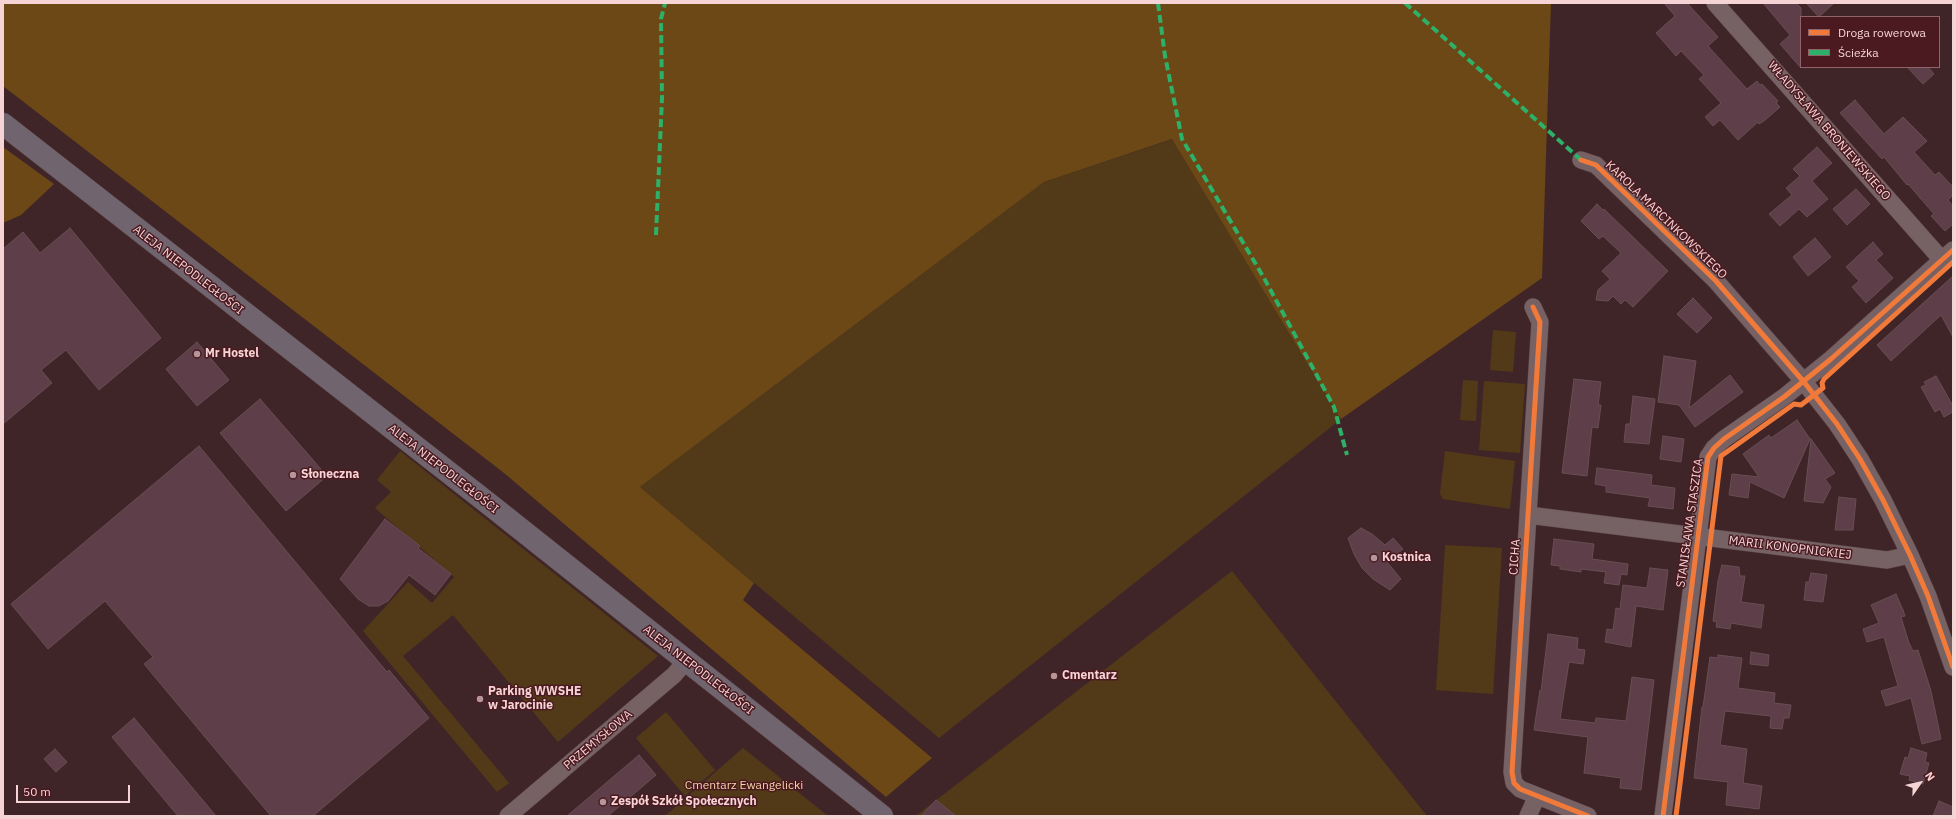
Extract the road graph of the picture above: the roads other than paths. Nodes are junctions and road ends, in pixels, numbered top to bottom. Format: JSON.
{"nodes":[{"id":1,"x":1715,"y":3,"type":"edge"},
{"id":2,"x":3,"y":124,"type":"edge"},
{"id":3,"x":1581,"y":160,"type":"dead end"},
{"id":4,"x":1948,"y":255,"type":"edge"},
{"id":5,"x":1533,"y":307,"type":"dead end"},
{"id":6,"x":1804,"y":382,"type":"junction"},
{"id":7,"x":1528,"y":516,"type":"junction"},
{"id":8,"x":1697,"y":536,"type":"junction"},
{"id":9,"x":1910,"y":555,"type":"junction"},
{"id":10,"x":686,"y":661,"type":"junction"},
{"id":11,"x":1953,"y":667,"type":"edge"},
{"id":12,"x":1537,"y":796,"type":"junction"},
{"id":13,"x":508,"y":816,"type":"edge"},
{"id":14,"x":882,"y":816,"type":"edge"},
{"id":15,"x":1528,"y":816,"type":"edge"},
{"id":16,"x":1588,"y":816,"type":"edge"},
{"id":17,"x":1663,"y":816,"type":"edge"}],
"edges":[{"from":1,"to":4,"type":"street","name":"WŁADYSŁAWA BRONIEWSKIEGO"},
{"from":2,"to":10,"type":"main road","name":"ALEJA NIEPODLEGŁOŚCI"},
{"from":3,"to":6,"type":"street","name":"KAROLA MARCINKOWSKIEGO"},
{"from":4,"to":6,"type":"street","name":"STANISŁAWA STASZICA"},
{"from":5,"to":7,"type":"street","name":"CICHA"},
{"from":6,"to":8,"type":"street","name":"STANISŁAWA STASZICA"},
{"from":6,"to":9,"type":"street","name":"KAROLA MARCINKOWSKIEGO"},
{"from":7,"to":8,"type":"street","name":"MARII KONOPNICKIEJ"},
{"from":7,"to":12,"type":"street","name":"CICHA"},
{"from":8,"to":9,"type":"street","name":"MARII KONOPNICKIEJ"},
{"from":8,"to":17,"type":"street","name":"STANISŁAWA STASZICA"},
{"from":9,"to":11,"type":"street","name":"KAROLA MARCINKOWSKIEGO"},
{"from":10,"to":13,"type":"street","name":"PRZEMYSŁOWA"},
{"from":10,"to":14,"type":"main road","name":"ALEJA NIEPODLEGŁOŚCI"},
{"from":12,"to":15,"type":"street"},
{"from":12,"to":16,"type":"street","name":"CICHA"}]}
